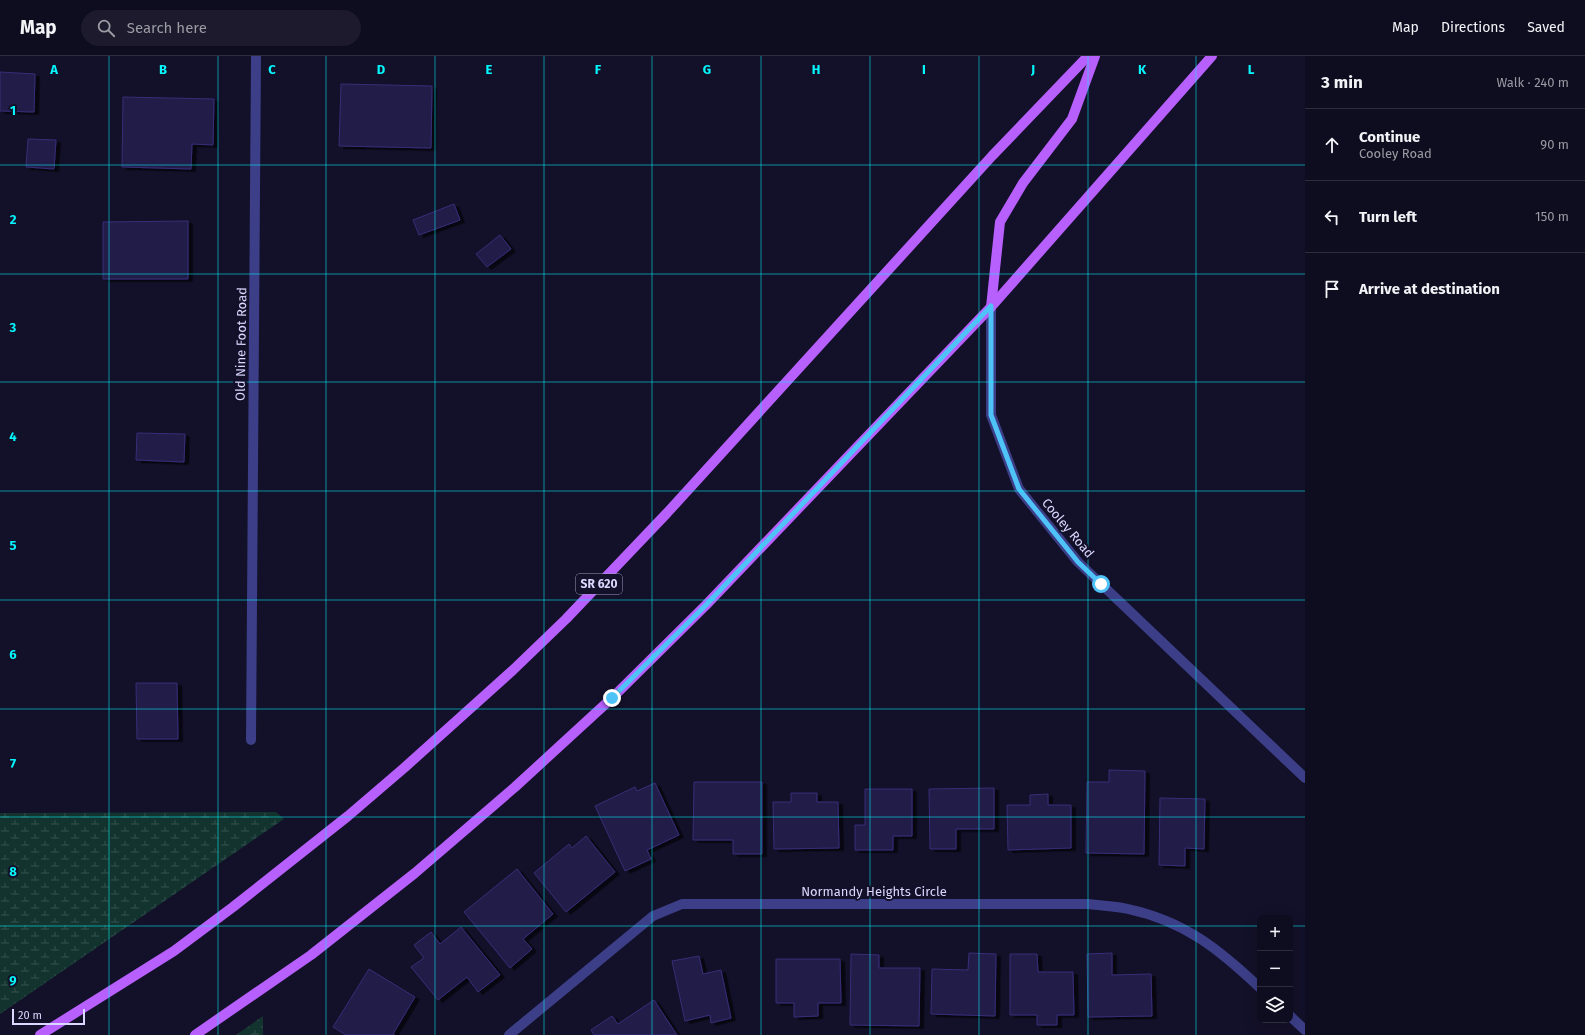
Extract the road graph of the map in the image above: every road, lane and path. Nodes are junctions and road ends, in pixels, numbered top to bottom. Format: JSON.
{"nodes":[{"id":1,"x":256,"y":56,"type":"edge"},
{"id":2,"x":1088,"y":56,"type":"edge"},
{"id":3,"x":1095,"y":56,"type":"edge"},
{"id":4,"x":1212,"y":56,"type":"edge"},
{"id":5,"x":991,"y":306,"type":"junction"},
{"id":6,"x":251,"y":740,"type":"dead end"},
{"id":7,"x":1305,"y":778,"type":"edge"},
{"id":8,"x":1259,"y":987,"type":"edge"},
{"id":9,"x":1293,"y":1019,"type":"edge"},
{"id":10,"x":1305,"y":1030,"type":"edge"},
{"id":11,"x":40,"y":1035,"type":"edge"},
{"id":12,"x":195,"y":1035,"type":"edge"},
{"id":13,"x":509,"y":1035,"type":"edge"}],
"edges":[{"from":1,"to":6,"type":"street","name":"Old Nine Foot Road"},
{"from":2,"to":11,"type":"main road","number":"SR 620"},
{"from":3,"to":5,"type":"main road"},
{"from":4,"to":5,"type":"main road"},
{"from":5,"to":7,"type":"street","name":"Cooley Road"},
{"from":5,"to":12,"type":"main road"},
{"from":8,"to":13,"type":"street","name":"Normandy Heights Circle"},
{"from":9,"to":10,"type":"street"}]}
